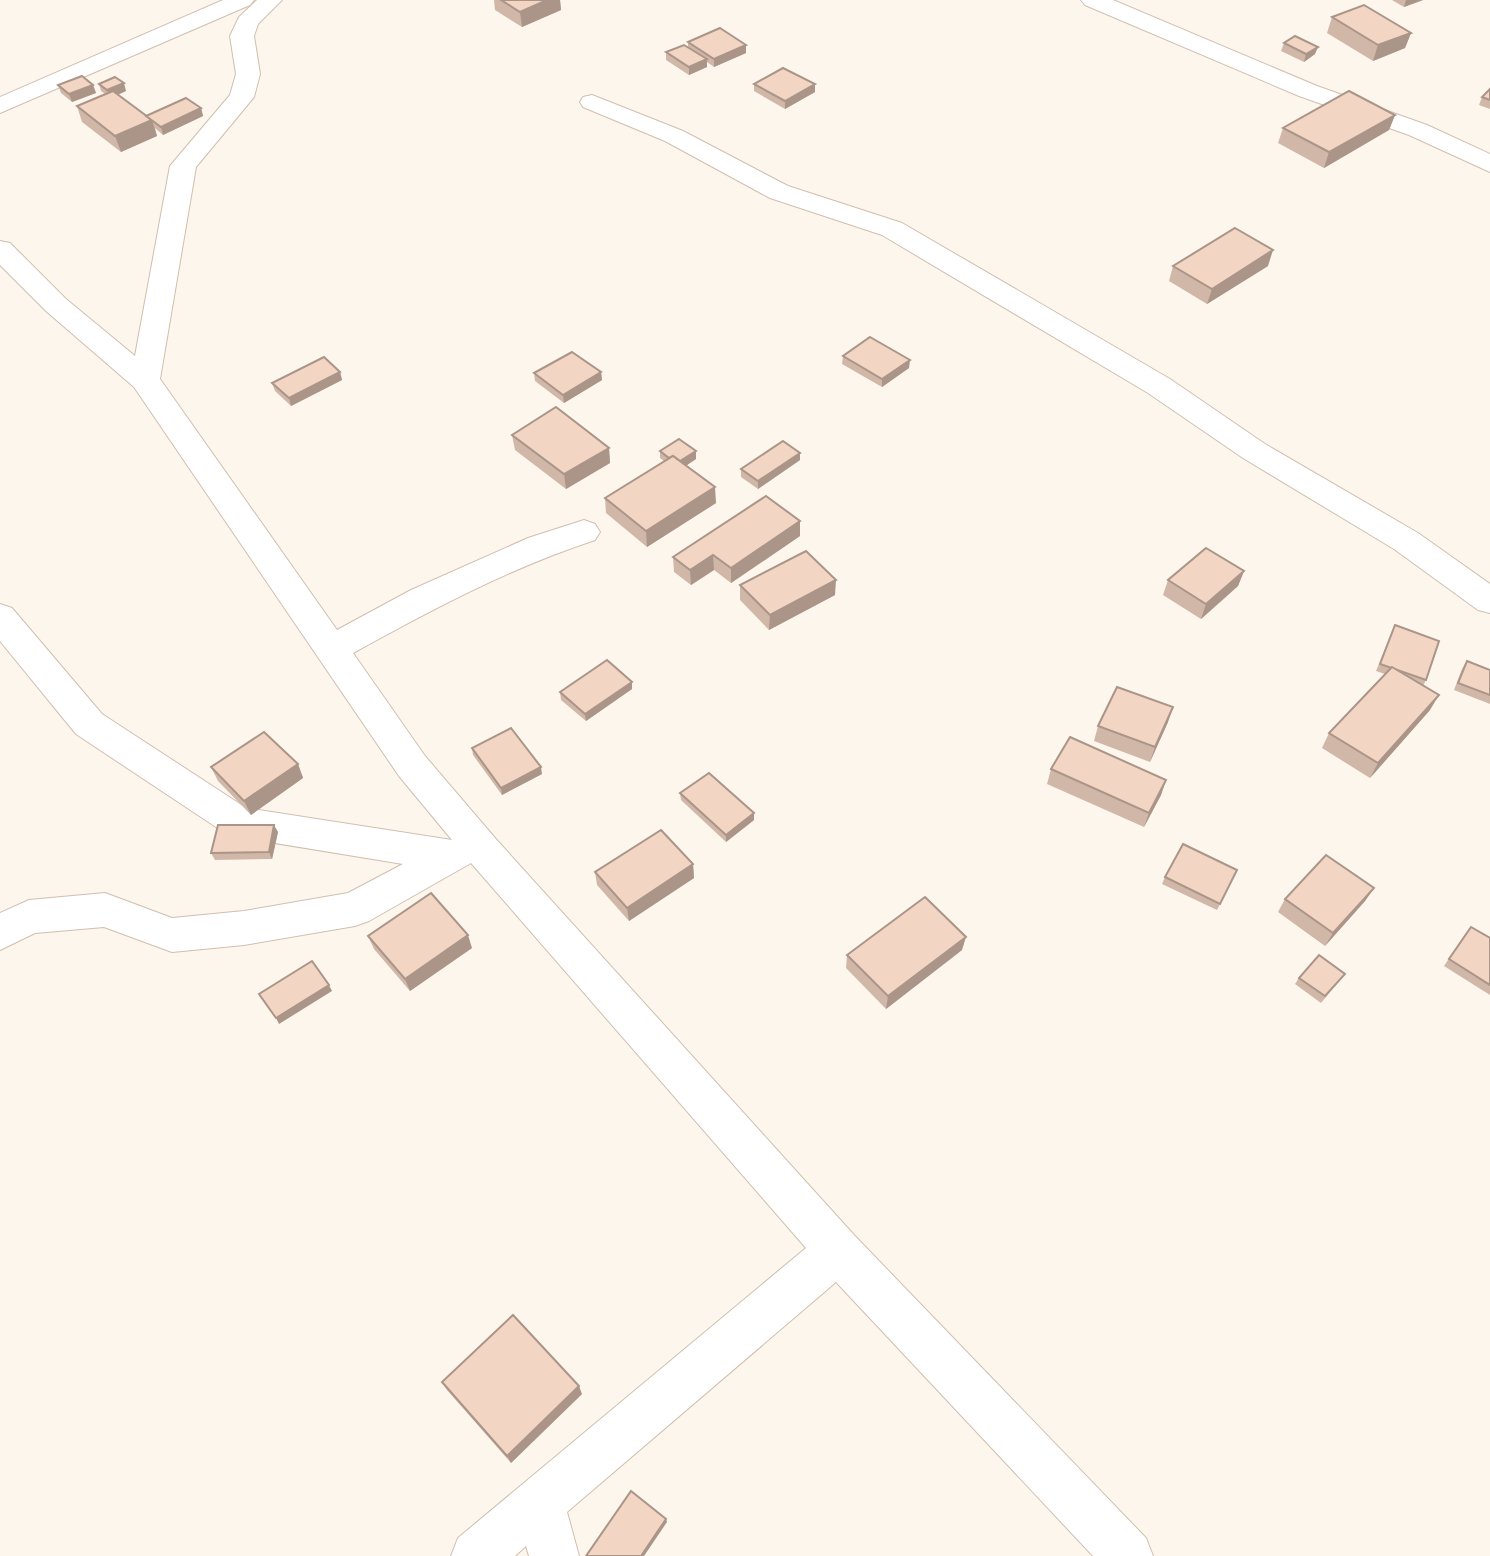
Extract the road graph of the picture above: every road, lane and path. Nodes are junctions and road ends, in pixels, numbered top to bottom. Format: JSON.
{"nodes":[{"id":1,"x":242,"y":0,"type":"edge"},
{"id":2,"x":270,"y":0,"type":"edge"},
{"id":3,"x":1093,"y":0,"type":"edge"},
{"id":4,"x":592,"y":102,"type":"dead end"},
{"id":5,"x":0,"y":106,"type":"edge"},
{"id":6,"x":1490,"y":164,"type":"edge"},
{"id":7,"x":0,"y":249,"type":"edge"},
{"id":8,"x":145,"y":380,"type":"junction"},
{"id":9,"x":584,"y":532,"type":"dead end"},
{"id":10,"x":1490,"y":601,"type":"edge"},
{"id":11,"x":0,"y":617,"type":"edge"},
{"id":12,"x":330,"y":650,"type":"junction"},
{"id":13,"x":466,"y":852,"type":"junction"},
{"id":14,"x":0,"y":933,"type":"edge"},
{"id":15,"x":838,"y":1251,"type":"junction"},
{"id":16,"x":540,"y":1505,"type":"junction"},
{"id":17,"x":476,"y":1556,"type":"edge"},
{"id":18,"x":555,"y":1556,"type":"edge"},
{"id":19,"x":1128,"y":1556,"type":"edge"}],
"edges":[{"from":1,"to":5,"type":"street"},
{"from":2,"to":8,"type":"street"},
{"from":3,"to":6,"type":"street"},
{"from":4,"to":10,"type":"street"},
{"from":7,"to":8,"type":"street"},
{"from":8,"to":12,"type":"street"},
{"from":9,"to":12,"type":"street"},
{"from":11,"to":13,"type":"street"},
{"from":12,"to":13,"type":"street"},
{"from":13,"to":14,"type":"street"},
{"from":13,"to":15,"type":"street"},
{"from":15,"to":16,"type":"street"},
{"from":15,"to":19,"type":"street"},
{"from":16,"to":17,"type":"street"},
{"from":16,"to":18,"type":"street"}]}
